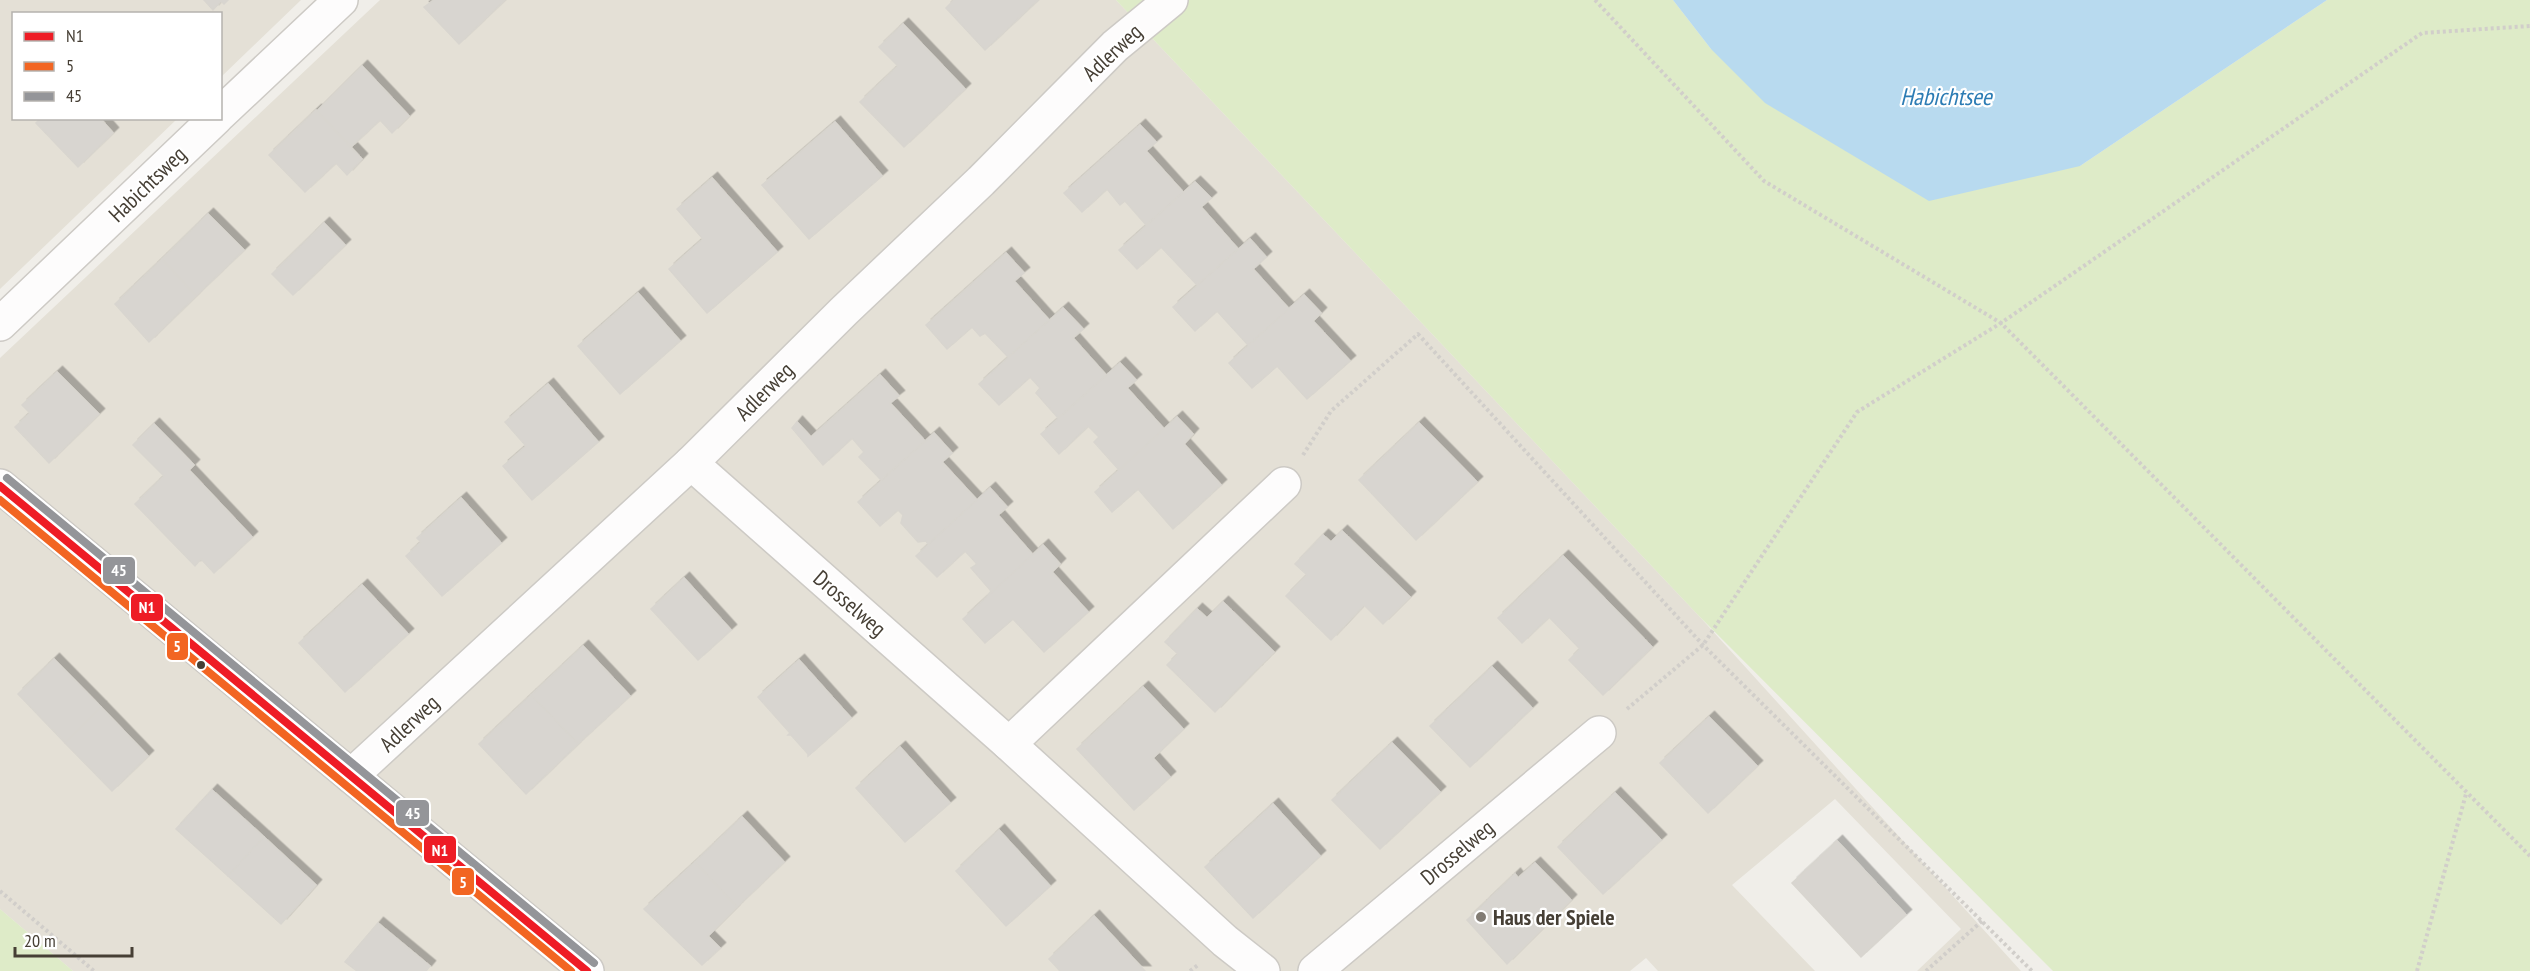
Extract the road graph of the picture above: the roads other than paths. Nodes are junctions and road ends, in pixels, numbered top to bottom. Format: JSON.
{"nodes":[{"id":1,"x":340,"y":0,"type":"edge"},
{"id":2,"x":1171,"y":0,"type":"edge"},
{"id":3,"x":222,"y":112,"type":"edge"},
{"id":4,"x":214,"y":120,"type":"edge"},
{"id":5,"x":0,"y":324,"type":"edge"},
{"id":6,"x":691,"y":463,"type":"junction"},
{"id":7,"x":1284,"y":484,"type":"road end"},
{"id":8,"x":0,"y":486,"type":"edge"},
{"id":9,"x":1599,"y":733,"type":"road end"},
{"id":10,"x":1009,"y":744,"type":"junction"},
{"id":11,"x":351,"y":776,"type":"junction"},
{"id":12,"x":587,"y":971,"type":"edge"},
{"id":13,"x":1263,"y":971,"type":"edge"},
{"id":14,"x":1315,"y":971,"type":"edge"}],
"edges":[{"from":1,"to":3,"type":"street"},
{"from":2,"to":6,"type":"street","name":"Adlerweg"},
{"from":4,"to":5,"type":"street","name":"Habichtsweg"},
{"from":6,"to":10,"type":"street","name":"Drosselweg"},
{"from":6,"to":11,"type":"street","name":"Adlerweg"},
{"from":7,"to":10,"type":"street"},
{"from":8,"to":11,"type":"street"},
{"from":9,"to":14,"type":"street","name":"Drosselweg"},
{"from":10,"to":13,"type":"street","name":"Drosselweg"},
{"from":11,"to":12,"type":"street"}]}
